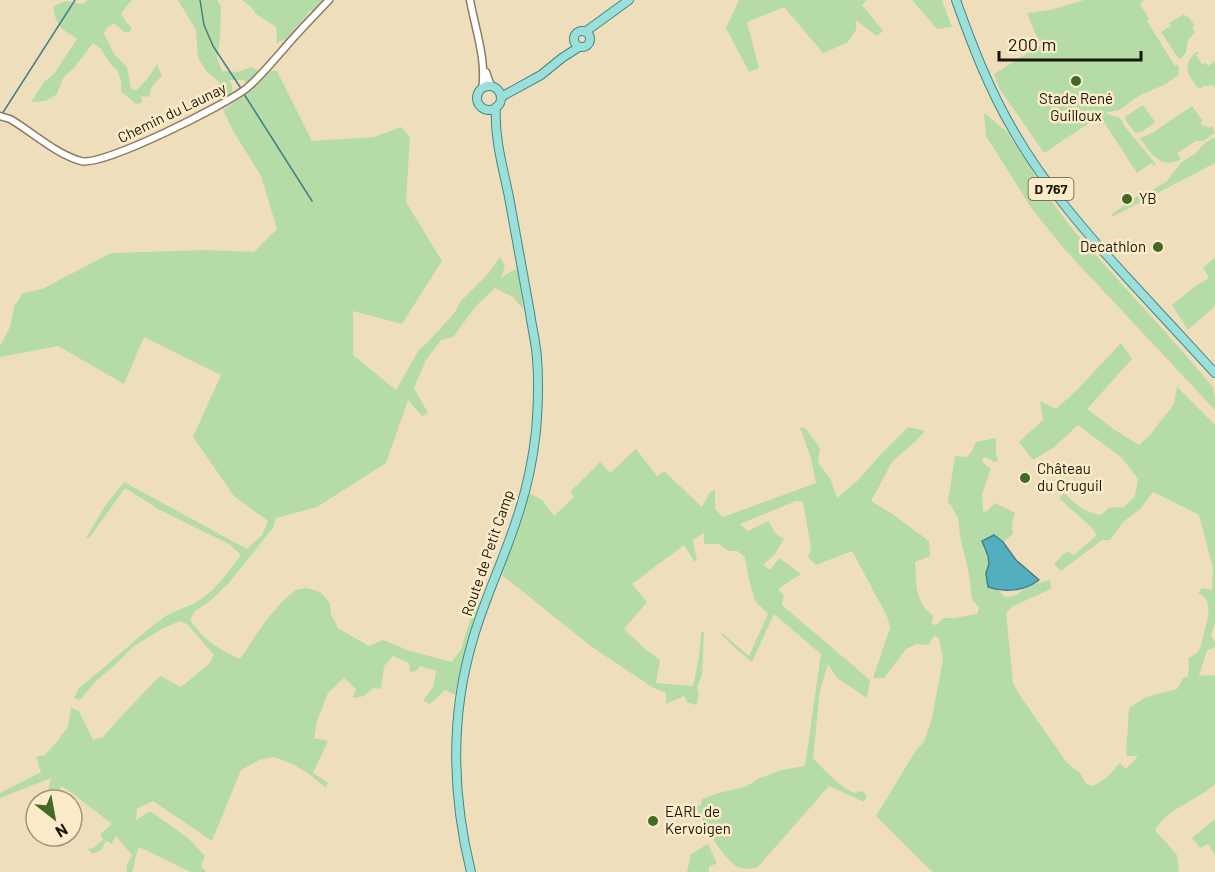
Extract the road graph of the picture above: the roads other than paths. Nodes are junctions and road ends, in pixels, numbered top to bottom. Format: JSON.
{"nodes":[{"id":1,"x":329,"y":0,"type":"edge"},
{"id":2,"x":470,"y":0,"type":"edge"},
{"id":3,"x":629,"y":0,"type":"edge"},
{"id":4,"x":956,"y":0,"type":"edge"},
{"id":5,"x":587,"y":35,"type":"junction"},
{"id":6,"x":576,"y":44,"type":"junction"},
{"id":7,"x":482,"y":63,"type":"junction"},
{"id":8,"x":482,"y":89,"type":"junction"},
{"id":9,"x":497,"y":91,"type":"junction"},
{"id":10,"x":496,"y":107,"type":"junction"},
{"id":11,"x":485,"y":109,"type":"junction"},
{"id":12,"x":0,"y":116,"type":"edge"},
{"id":13,"x":497,"y":136,"type":"junction"},
{"id":14,"x":1185,"y":341,"type":"junction"},
{"id":15,"x":1215,"y":373,"type":"edge"},
{"id":16,"x":1215,"y":380,"type":"edge"},
{"id":17,"x":471,"y":872,"type":"edge"}],
"edges":[{"from":1,"to":12,"type":"street","name":"Chemin du Launay"},
{"from":2,"to":7,"type":"street"},
{"from":3,"to":5,"type":"main road"},
{"from":4,"to":14,"type":"main road","number":"D 767"},
{"from":5,"to":6,"type":"main road"},
{"from":5,"to":6,"type":"main road"},
{"from":6,"to":9,"type":"main road"},
{"from":7,"to":8,"type":"street"},
{"from":7,"to":9,"type":"street"},
{"from":8,"to":9,"type":"main road"},
{"from":8,"to":11,"type":"main road"},
{"from":9,"to":10,"type":"main road"},
{"from":10,"to":11,"type":"main road"},
{"from":10,"to":13,"type":"main road","name":"Route de Petit Camp"},
{"from":11,"to":13,"type":"main road","name":"Route de Petit Camp"},
{"from":13,"to":17,"type":"main road","name":"Route de Petit Camp"},
{"from":14,"to":15,"type":"main road","number":"D 767"},
{"from":14,"to":16,"type":"main road","number":"D 767"}]}
